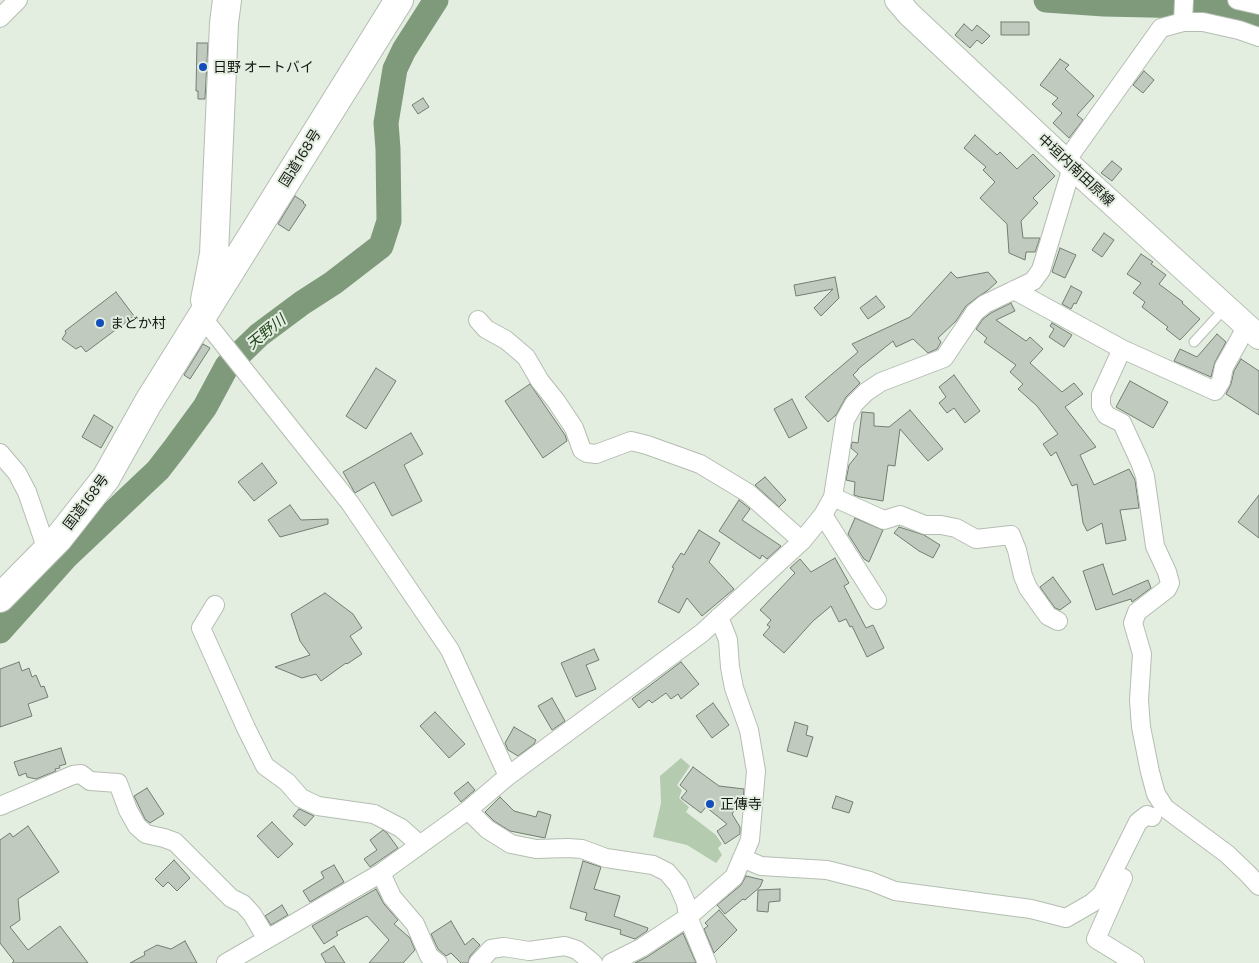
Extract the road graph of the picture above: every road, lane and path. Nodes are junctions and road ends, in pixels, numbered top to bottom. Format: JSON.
{"nodes":[{"id":1,"x":18,"y":0,"type":"edge"},
{"id":2,"x":227,"y":0,"type":"edge"},
{"id":3,"x":399,"y":0,"type":"edge"},
{"id":4,"x":1184,"y":0,"type":"edge"},
{"id":5,"x":1238,"y":0,"type":"edge"},
{"id":6,"x":1259,"y":5,"type":"edge"},
{"id":7,"x":903,"y":7,"type":"edge"},
{"id":8,"x":0,"y":18,"type":"edge"},
{"id":9,"x":1183,"y":22,"type":"junction"},
{"id":10,"x":1259,"y":37,"type":"edge"},
{"id":11,"x":1069,"y":164,"type":"junction"},
{"id":12,"x":1014,"y":290,"type":"junction"},
{"id":13,"x":1227,"y":307,"type":"junction"},
{"id":14,"x":202,"y":317,"type":"junction"},
{"id":15,"x":478,"y":320,"type":"dead end"},
{"id":16,"x":1253,"y":331,"type":"edge"},
{"id":17,"x":1194,"y":342,"type":"dead end"},
{"id":18,"x":1122,"y":349,"type":"junction"},
{"id":19,"x":0,"y":453,"type":"edge"},
{"id":20,"x":833,"y":497,"type":"junction"},
{"id":21,"x":823,"y":515,"type":"junction"},
{"id":22,"x":802,"y":541,"type":"junction"},
{"id":23,"x":47,"y":550,"type":"junction"},
{"id":24,"x":0,"y":598,"type":"edge"},
{"id":25,"x":877,"y":600,"type":"dead end"},
{"id":26,"x":215,"y":605,"type":"dead end"},
{"id":27,"x":719,"y":617,"type":"junction"},
{"id":28,"x":1058,"y":621,"type":"dead end"},
{"id":29,"x":508,"y":776,"type":"junction"},
{"id":30,"x":0,"y":806,"type":"edge"},
{"id":31,"x":468,"y":810,"type":"junction"},
{"id":32,"x":1159,"y":812,"type":"junction"},
{"id":33,"x":420,"y":845,"type":"junction"},
{"id":34,"x":742,"y":858,"type":"junction"},
{"id":35,"x":381,"y":873,"type":"junction"},
{"id":36,"x":1259,"y":886,"type":"edge"},
{"id":37,"x":688,"y":917,"type":"junction"},
{"id":38,"x":267,"y":939,"type":"junction"},
{"id":39,"x":226,"y":963,"type":"edge"},
{"id":40,"x":438,"y":963,"type":"edge"},
{"id":41,"x":478,"y":963,"type":"edge"},
{"id":42,"x":593,"y":963,"type":"edge"},
{"id":43,"x":611,"y":963,"type":"edge"},
{"id":44,"x":706,"y":963,"type":"edge"},
{"id":45,"x":1135,"y":963,"type":"edge"}],
"edges":[{"from":1,"to":8,"type":"street"},
{"from":2,"to":14,"type":"highway","name":"国道168号"},
{"from":3,"to":14,"type":"highway","name":"国道168号"},
{"from":4,"to":9,"type":"street"},
{"from":5,"to":6,"type":"street"},
{"from":7,"to":11,"type":"main road","name":"中垣内南田原線"},
{"from":9,"to":10,"type":"street"},
{"from":9,"to":11,"type":"street"},
{"from":11,"to":12,"type":"street"},
{"from":11,"to":13,"type":"main road","name":"中垣内南田原線"},
{"from":12,"to":18,"type":"street"},
{"from":12,"to":20,"type":"street"},
{"from":13,"to":16,"type":"main road","name":"中垣内南田原線"},
{"from":13,"to":17,"type":"lane"},
{"from":14,"to":23,"type":"highway","name":"国道168号"},
{"from":14,"to":29,"type":"street"},
{"from":15,"to":22,"type":"street"},
{"from":16,"to":18,"type":"street"},
{"from":18,"to":32,"type":"street"},
{"from":19,"to":23,"type":"street"},
{"from":20,"to":21,"type":"street"},
{"from":20,"to":28,"type":"street"},
{"from":21,"to":22,"type":"street"},
{"from":21,"to":25,"type":"street"},
{"from":22,"to":27,"type":"street"},
{"from":23,"to":24,"type":"highway","name":"国道168号"},
{"from":26,"to":33,"type":"street"},
{"from":27,"to":29,"type":"street"},
{"from":27,"to":34,"type":"street"},
{"from":29,"to":31,"type":"street"},
{"from":30,"to":38,"type":"street"},
{"from":31,"to":33,"type":"street"},
{"from":31,"to":37,"type":"street"},
{"from":32,"to":34,"type":"street"},
{"from":32,"to":36,"type":"street"},
{"from":32,"to":45,"type":"street"},
{"from":33,"to":35,"type":"street"},
{"from":34,"to":37,"type":"street"},
{"from":35,"to":38,"type":"street"},
{"from":35,"to":40,"type":"street"},
{"from":37,"to":43,"type":"street"},
{"from":37,"to":44,"type":"street"},
{"from":38,"to":39,"type":"street"},
{"from":41,"to":42,"type":"street"}]}
